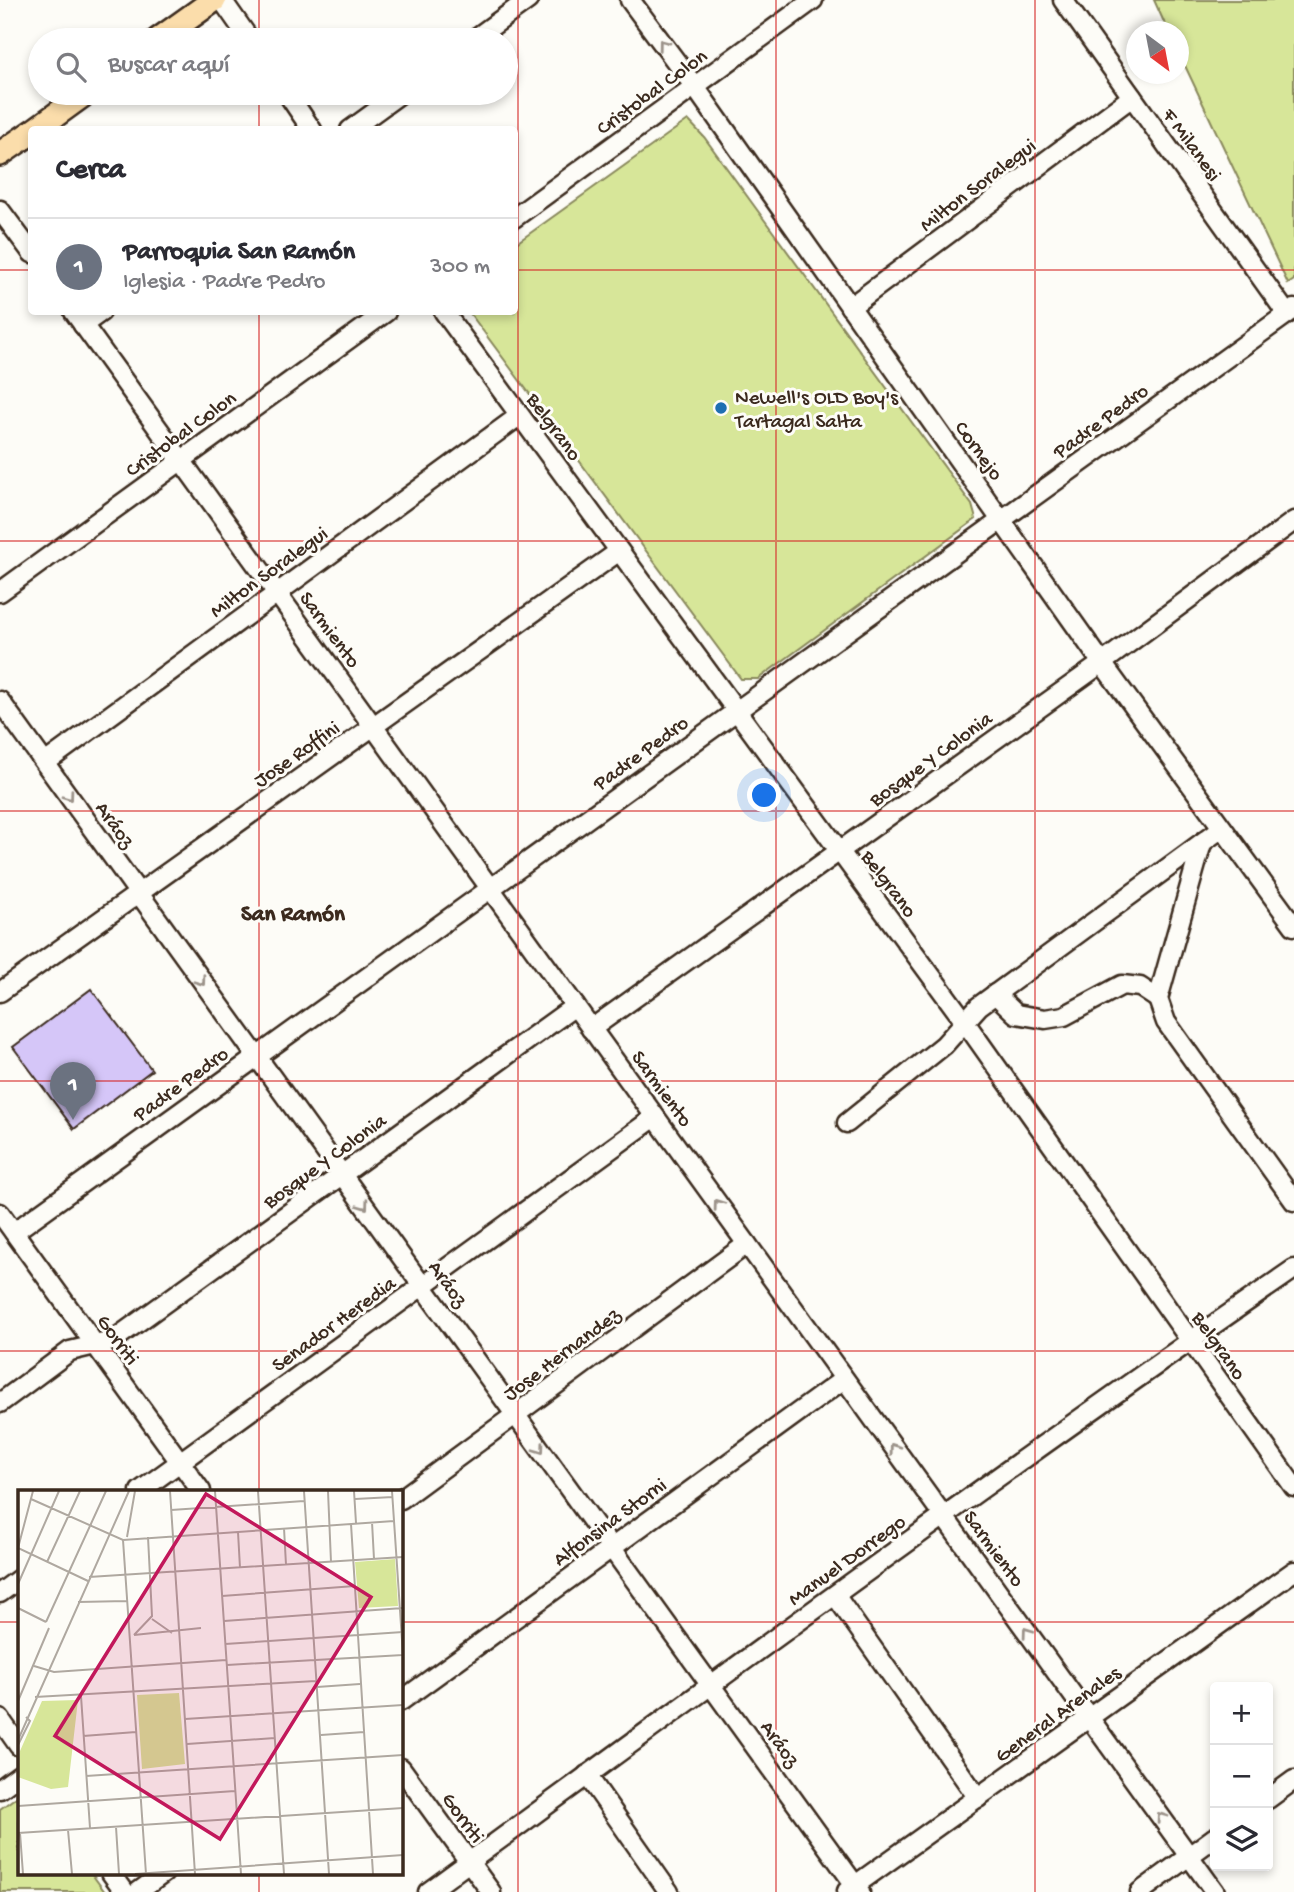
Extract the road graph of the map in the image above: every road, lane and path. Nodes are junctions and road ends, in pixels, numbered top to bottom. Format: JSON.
{"nodes":[{"id":1,"x":214,"y":0,"type":"edge"},
{"id":2,"x":222,"y":0,"type":"edge"},
{"id":3,"x":528,"y":0,"type":"edge"},
{"id":4,"x":630,"y":0,"type":"edge"},
{"id":5,"x":813,"y":0,"type":"edge"},
{"id":6,"x":1063,"y":0,"type":"edge"},
{"id":7,"x":175,"y":28,"type":"edge"},
{"id":8,"x":242,"y":28,"type":"edge"},
{"id":9,"x":490,"y":28,"type":"edge"},
{"id":10,"x":695,"y":87,"type":"junction"},
{"id":11,"x":1132,"y":97,"type":"junction"},
{"id":12,"x":69,"y":105,"type":"edge"},
{"id":13,"x":295,"y":105,"type":"edge"},
{"id":14,"x":384,"y":105,"type":"edge"},
{"id":15,"x":40,"y":126,"type":"edge"},
{"id":16,"x":309,"y":126,"type":"edge"},
{"id":17,"x":356,"y":126,"type":"edge"},
{"id":18,"x":28,"y":135,"type":"edge"},
{"id":19,"x":0,"y":155,"type":"edge"},
{"id":20,"x":0,"y":210,"type":"edge"},
{"id":21,"x":518,"y":215,"type":"edge"},
{"id":22,"x":28,"y":248,"type":"edge"},
{"id":23,"x":850,"y":307,"type":"junction"},
{"id":24,"x":1290,"y":312,"type":"edge"},
{"id":25,"x":382,"y":315,"type":"edge"},
{"id":26,"x":446,"y":315,"type":"edge"},
{"id":27,"x":78,"y":318,"type":"edge"},
{"id":28,"x":519,"y":416,"type":"junction"},
{"id":29,"x":181,"y":461,"type":"junction"},
{"id":30,"x":1002,"y":520,"type":"junction"},
{"id":31,"x":1294,"y":521,"type":"edge"},
{"id":32,"x":618,"y":551,"type":"junction"},
{"id":33,"x":0,"y":592,"type":"edge"},
{"id":34,"x":277,"y":593,"type":"junction"},
{"id":35,"x":1102,"y":663,"type":"junction"},
{"id":36,"x":0,"y":701,"type":"edge"},
{"id":37,"x":735,"y":711,"type":"junction"},
{"id":38,"x":373,"y":726,"type":"junction"},
{"id":39,"x":45,"y":763,"type":"junction"},
{"id":40,"x":1222,"y":828,"type":"junction"},
{"id":41,"x":1202,"y":842,"type":"junction"},
{"id":42,"x":839,"y":852,"type":"junction"},
{"id":43,"x":490,"y":888,"type":"junction"},
{"id":44,"x":139,"y":894,"type":"junction"},
{"id":45,"x":1294,"y":926,"type":"edge"},
{"id":46,"x":0,"y":992,"type":"edge"},
{"id":47,"x":995,"y":994,"type":"junction"},
{"id":48,"x":1158,"y":999,"type":"junction"},
{"id":49,"x":575,"y":1006,"type":"junction"},
{"id":50,"x":965,"y":1022,"type":"junction"},
{"id":51,"x":591,"y":1029,"type":"junction"},
{"id":52,"x":256,"y":1057,"type":"junction"},
{"id":53,"x":655,"y":1117,"type":"junction"},
{"id":54,"x":847,"y":1123,"type":"dead end"},
{"id":55,"x":342,"y":1175,"type":"junction"},
{"id":56,"x":1294,"y":1201,"type":"edge"},
{"id":57,"x":0,"y":1213,"type":"edge"},
{"id":58,"x":14,"y":1232,"type":"junction"},
{"id":59,"x":747,"y":1244,"type":"junction"},
{"id":60,"x":1294,"y":1269,"type":"edge"},
{"id":61,"x":423,"y":1286,"type":"junction"},
{"id":62,"x":1190,"y":1341,"type":"junction"},
{"id":63,"x":96,"y":1346,"type":"junction"},
{"id":64,"x":844,"y":1379,"type":"junction"},
{"id":65,"x":0,"y":1403,"type":"edge"},
{"id":66,"x":516,"y":1415,"type":"junction"},
{"id":67,"x":180,"y":1462,"type":"junction"},
{"id":68,"x":1294,"y":1487,"type":"edge"},
{"id":69,"x":141,"y":1490,"type":"edge"},
{"id":70,"x":200,"y":1490,"type":"edge"},
{"id":71,"x":402,"y":1498,"type":"edge"},
{"id":72,"x":944,"y":1517,"type":"junction"},
{"id":73,"x":612,"y":1548,"type":"junction"},
{"id":74,"x":1294,"y":1571,"type":"edge"},
{"id":75,"x":18,"y":1580,"type":"edge"},
{"id":76,"x":0,"y":1593,"type":"edge"},
{"id":77,"x":835,"y":1595,"type":"junction"},
{"id":78,"x":710,"y":1684,"type":"junction"},
{"id":79,"x":402,"y":1700,"type":"edge"},
{"id":80,"x":1089,"y":1718,"type":"junction"},
{"id":81,"x":0,"y":1719,"type":"edge"},
{"id":82,"x":18,"y":1745,"type":"edge"},
{"id":83,"x":402,"y":1769,"type":"edge"},
{"id":84,"x":587,"y":1775,"type":"junction"},
{"id":85,"x":18,"y":1776,"type":"edge"},
{"id":86,"x":1294,"y":1780,"type":"edge"},
{"id":87,"x":0,"y":1789,"type":"edge"},
{"id":88,"x":1273,"y":1796,"type":"edge"},
{"id":89,"x":978,"y":1798,"type":"junction"},
{"id":90,"x":1210,"y":1841,"type":"edge"},
{"id":91,"x":1189,"y":1856,"type":"junction"},
{"id":92,"x":469,"y":1862,"type":"junction"},
{"id":93,"x":112,"y":1874,"type":"edge"},
{"id":94,"x":163,"y":1874,"type":"edge"},
{"id":95,"x":854,"y":1890,"type":"edge"},
{"id":96,"x":125,"y":1892,"type":"edge"},
{"id":97,"x":138,"y":1892,"type":"edge"},
{"id":98,"x":428,"y":1892,"type":"edge"},
{"id":99,"x":491,"y":1892,"type":"edge"},
{"id":100,"x":669,"y":1892,"type":"edge"},
{"id":101,"x":1140,"y":1892,"type":"edge"},
{"id":102,"x":1215,"y":1892,"type":"edge"}],
"edges":[{"from":1,"to":7,"type":"main road"},
{"from":2,"to":8,"type":"street"},
{"from":3,"to":9,"type":"street"},
{"from":10,"to":4,"type":"street","name":"Cornejo","one_way":true},
{"from":5,"to":10,"type":"street","name":"Cristobal Colon"},
{"from":6,"to":11,"type":"street","name":"F Milanesi"},
{"from":10,"to":21,"type":"street","name":"Cristobal Colon"},
{"from":10,"to":23,"type":"street","name":"Cornejo"},
{"from":11,"to":23,"type":"street","name":"Milton Soralegui"},
{"from":11,"to":24,"type":"street","name":"F Milanesi"},
{"from":12,"to":15,"type":"main road"},
{"from":13,"to":16,"type":"street"},
{"from":14,"to":17,"type":"street"},
{"from":18,"to":19,"type":"main road"},
{"from":20,"to":22,"type":"street"},
{"from":23,"to":30,"type":"street","name":"Cornejo"},
{"from":24,"to":30,"type":"street","name":"Padre Pedro"},
{"from":25,"to":29,"type":"street","name":"Cristobal Colon"},
{"from":26,"to":28,"type":"street","name":"Belgrano"},
{"from":27,"to":29,"type":"street","name":"Sarmiento"},
{"from":28,"to":32,"type":"street","name":"Belgrano"},
{"from":28,"to":34,"type":"street","name":"Milton Soralegui"},
{"from":29,"to":33,"type":"street","name":"Cristobal Colon"},
{"from":29,"to":34,"type":"street","name":"Sarmiento"},
{"from":30,"to":35,"type":"street","name":"Cornejo"},
{"from":30,"to":37,"type":"street","name":"Padre Pedro"},
{"from":31,"to":35,"type":"street","name":"Bosque Y Colonia"},
{"from":32,"to":37,"type":"street","name":"Belgrano"},
{"from":32,"to":38,"type":"street","name":"Jose Roffini"},
{"from":34,"to":38,"type":"street","name":"Sarmiento"},
{"from":34,"to":39,"type":"street","name":"Milton Soralegui"},
{"from":35,"to":40,"type":"street","name":"Cornejo"},
{"from":35,"to":42,"type":"street","name":"Bosque Y Colonia"},
{"from":36,"to":39,"type":"street","name":"Aráoz"},
{"from":37,"to":42,"type":"street","name":"Belgrano"},
{"from":37,"to":43,"type":"street","name":"Padre Pedro"},
{"from":38,"to":43,"type":"street","name":"Sarmiento"},
{"from":38,"to":44,"type":"street","name":"Jose Roffini"},
{"from":39,"to":44,"type":"street","name":"Aráoz","one_way":true},
{"from":40,"to":41,"type":"street"},
{"from":40,"to":45,"type":"street","name":"Cornejo"},
{"from":41,"to":47,"type":"street"},
{"from":41,"to":48,"type":"street"},
{"from":42,"to":50,"type":"street","name":"Belgrano"},
{"from":42,"to":51,"type":"street","name":"Bosque Y Colonia"},
{"from":43,"to":49,"type":"street","name":"Sarmiento"},
{"from":43,"to":52,"type":"street","name":"Padre Pedro"},
{"from":44,"to":46,"type":"street","name":"Jose Roffini"},
{"from":44,"to":52,"type":"street","name":"Aráoz","one_way":true},
{"from":47,"to":48,"type":"street"},
{"from":47,"to":50,"type":"street"},
{"from":48,"to":56,"type":"street"},
{"from":49,"to":51,"type":"street","name":"Sarmiento"},
{"from":49,"to":55,"type":"street","name":"Bosque Y Colonia"},
{"from":50,"to":54,"type":"street"},
{"from":50,"to":62,"type":"street","name":"Belgrano"},
{"from":51,"to":53,"type":"street","name":"Sarmiento"},
{"from":52,"to":55,"type":"street","name":"Aráoz"},
{"from":52,"to":58,"type":"street","name":"Padre Pedro"},
{"from":59,"to":53,"type":"street","name":"Sarmiento","one_way":true},
{"from":53,"to":61,"type":"street","name":"Senador Heredia"},
{"from":55,"to":61,"type":"street","name":"Aráoz","one_way":true},
{"from":55,"to":63,"type":"street","name":"Bosque Y Colonia"},
{"from":57,"to":58,"type":"street","name":"Gorriti"},
{"from":58,"to":63,"type":"street","name":"Gorriti"},
{"from":59,"to":64,"type":"street","name":"Sarmiento"},
{"from":59,"to":66,"type":"street","name":"Jose Hernandez"},
{"from":60,"to":62,"type":"street","name":"Manuel Dorrego"},
{"from":61,"to":66,"type":"street","name":"Aráoz"},
{"from":61,"to":67,"type":"street","name":"Senador Heredia"},
{"from":62,"to":68,"type":"street","name":"Belgrano"},
{"from":62,"to":72,"type":"street","name":"Manuel Dorrego"},
{"from":63,"to":65,"type":"street"},
{"from":63,"to":67,"type":"street","name":"Gorriti"},
{"from":72,"to":64,"type":"street","name":"Sarmiento","one_way":true},
{"from":64,"to":73,"type":"street","name":"Alfonsina Storni"},
{"from":66,"to":71,"type":"street","name":"Jose Hernandez"},
{"from":66,"to":73,"type":"street","name":"Aráoz","one_way":true},
{"from":67,"to":69,"type":"street","name":"Senador Heredia"},
{"from":67,"to":70,"type":"street","name":"Gorriti"},
{"from":72,"to":77,"type":"street","name":"Manuel Dorrego"},
{"from":80,"to":72,"type":"street","name":"Sarmiento","one_way":true},
{"from":73,"to":78,"type":"street","name":"Aráoz"},
{"from":73,"to":79,"type":"street","name":"Alfonsina Storni"},
{"from":74,"to":80,"type":"street","name":"General Arenales"},
{"from":75,"to":76,"type":"street"},
{"from":77,"to":78,"type":"street","name":"Manuel Dorrego"},
{"from":77,"to":89,"type":"street"},
{"from":78,"to":84,"type":"street","name":"Manuel Dorrego"},
{"from":78,"to":95,"type":"street","name":"Aráoz"},
{"from":80,"to":89,"type":"street","name":"General Arenales"},
{"from":91,"to":80,"type":"street","name":"Sarmiento","one_way":true},
{"from":81,"to":82,"type":"street"},
{"from":83,"to":92,"type":"street","name":"Gorriti"},
{"from":84,"to":92,"type":"street","name":"Manuel Dorrego"},
{"from":84,"to":100,"type":"street"},
{"from":85,"to":87,"type":"street"},
{"from":86,"to":88,"type":"street"},
{"from":89,"to":95,"type":"street","name":"General Arenales"},
{"from":90,"to":91,"type":"street"},
{"from":91,"to":101,"type":"street"},
{"from":91,"to":102,"type":"street","name":"Sarmiento"},
{"from":92,"to":98,"type":"street","name":"Manuel Dorrego"},
{"from":92,"to":99,"type":"street","name":"Gorriti"},
{"from":93,"to":96,"type":"street"},
{"from":94,"to":97,"type":"street"}]}
